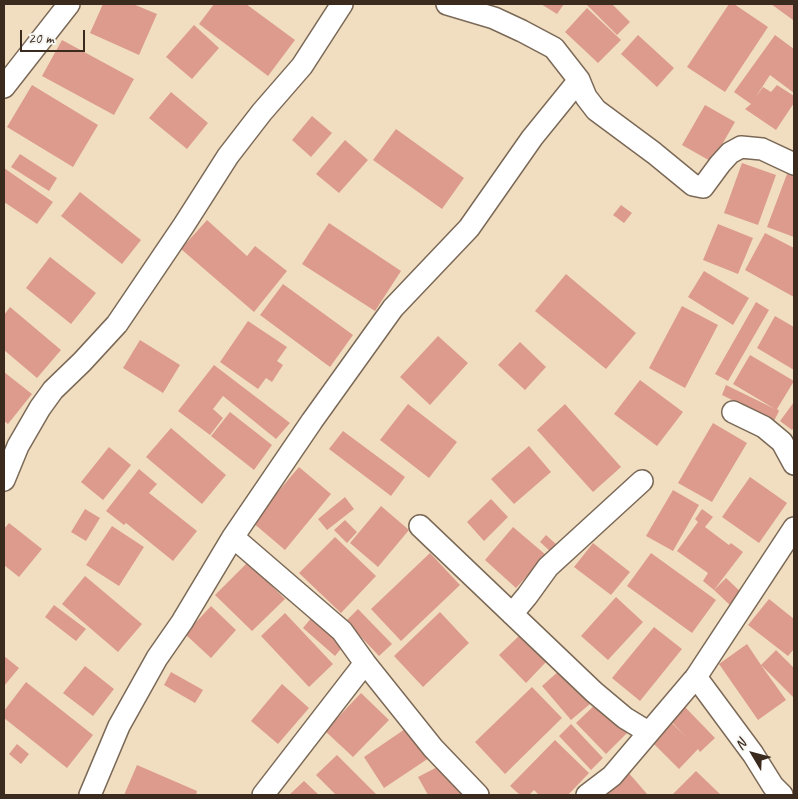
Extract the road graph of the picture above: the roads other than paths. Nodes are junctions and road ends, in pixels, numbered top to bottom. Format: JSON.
{"nodes":[{"id":1,"x":70,"y":4,"type":"edge"},
{"id":2,"x":342,"y":4,"type":"edge"},
{"id":3,"x":447,"y":4,"type":"edge"},
{"id":4,"x":579,"y":80,"type":"junction"},
{"id":5,"x":4,"y":87,"type":"edge"},
{"id":6,"x":794,"y":164,"type":"edge"},
{"id":7,"x":733,"y":412,"type":"dead end"},
{"id":8,"x":794,"y":464,"type":"edge"},
{"id":9,"x":4,"y":480,"type":"edge"},
{"id":10,"x":642,"y":481,"type":"dead end"},
{"id":11,"x":420,"y":526,"type":"dead end"},
{"id":12,"x":794,"y":528,"type":"edge"},
{"id":13,"x":233,"y":537,"type":"junction"},
{"id":14,"x":512,"y":614,"type":"junction"},
{"id":15,"x":364,"y":664,"type":"junction"},
{"id":16,"x":696,"y":677,"type":"junction"},
{"id":17,"x":648,"y":732,"type":"junction"},
{"id":18,"x":90,"y":795,"type":"edge"},
{"id":19,"x":264,"y":795,"type":"edge"},
{"id":20,"x":478,"y":795,"type":"edge"},
{"id":21,"x":586,"y":795,"type":"edge"},
{"id":22,"x":782,"y":795,"type":"edge"}],
"edges":[{"from":1,"to":5,"type":"street"},
{"from":2,"to":9,"type":"street"},
{"from":3,"to":4,"type":"street"},
{"from":4,"to":6,"type":"street"},
{"from":4,"to":13,"type":"street"},
{"from":7,"to":8,"type":"street"},
{"from":10,"to":14,"type":"street"},
{"from":11,"to":14,"type":"street"},
{"from":12,"to":16,"type":"street"},
{"from":13,"to":15,"type":"street"},
{"from":13,"to":18,"type":"street"},
{"from":14,"to":17,"type":"street"},
{"from":15,"to":19,"type":"street"},
{"from":15,"to":20,"type":"street"},
{"from":16,"to":17,"type":"street"},
{"from":16,"to":22,"type":"street"},
{"from":17,"to":21,"type":"street"}]}
